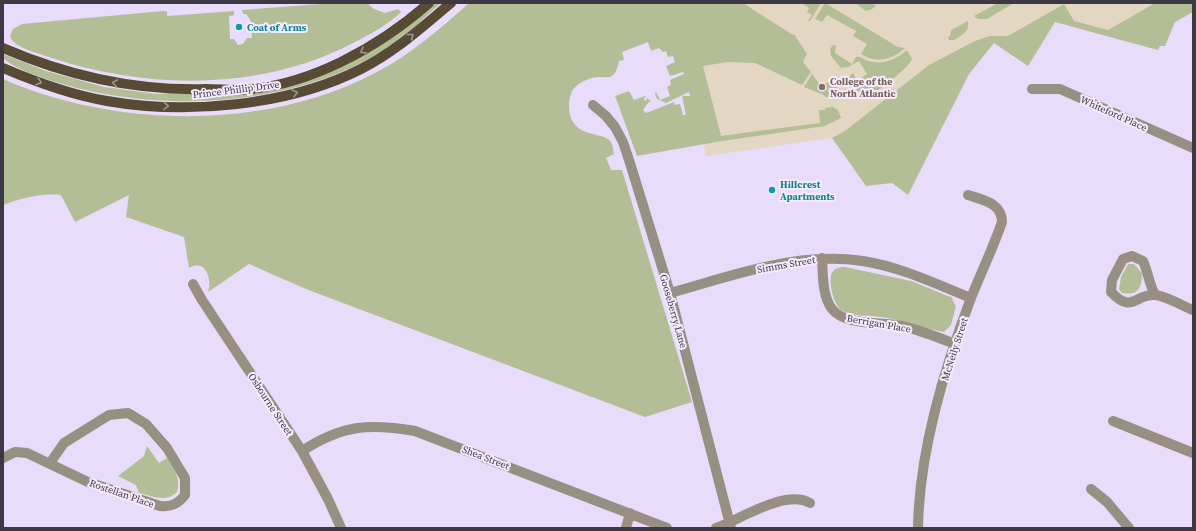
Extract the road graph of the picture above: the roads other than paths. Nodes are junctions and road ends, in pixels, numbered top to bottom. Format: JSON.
{"nodes":[{"id":1,"x":429,"y":3,"type":"edge"},
{"id":2,"x":451,"y":3,"type":"edge"},
{"id":3,"x":3,"y":48,"type":"edge"},
{"id":4,"x":3,"y":68,"type":"edge"},
{"id":5,"x":1032,"y":89,"type":"dead end"},
{"id":6,"x":593,"y":105,"type":"dead end"},
{"id":7,"x":1193,"y":148,"type":"edge"},
{"id":8,"x":968,"y":195,"type":"dead end"},
{"id":9,"x":822,"y":258,"type":"junction"},
{"id":10,"x":193,"y":284,"type":"dead end"},
{"id":11,"x":670,"y":292,"type":"junction"},
{"id":12,"x":1155,"y":295,"type":"junction"},
{"id":13,"x":971,"y":298,"type":"junction"},
{"id":14,"x":1193,"y":310,"type":"edge"},
{"id":15,"x":955,"y":344,"type":"junction"},
{"id":16,"x":1113,"y":421,"type":"dead end"},
{"id":17,"x":302,"y":451,"type":"junction"},
{"id":18,"x":1193,"y":453,"type":"edge"},
{"id":19,"x":3,"y":458,"type":"edge"},
{"id":20,"x":50,"y":463,"type":"junction"},
{"id":21,"x":1091,"y":489,"type":"dead end"},
{"id":22,"x":810,"y":502,"type":"dead end"},
{"id":23,"x":630,"y":513,"type":"junction"},
{"id":24,"x":730,"y":526,"type":"edge"},
{"id":25,"x":341,"y":528,"type":"edge"},
{"id":26,"x":626,"y":528,"type":"edge"},
{"id":27,"x":667,"y":528,"type":"edge"},
{"id":28,"x":716,"y":528,"type":"edge"},
{"id":29,"x":918,"y":528,"type":"edge"},
{"id":30,"x":1128,"y":528,"type":"edge"}],
"edges":[{"from":1,"to":3,"type":"main road","name":"Prince Phillip Drive","one_way":true},
{"from":4,"to":2,"type":"main road","name":"Prince Phillip Drive","one_way":true},
{"from":5,"to":7,"type":"street","name":"Whiteford Place"},
{"from":6,"to":11,"type":"street","name":"Gooseberry Lane"},
{"from":8,"to":13,"type":"street","name":"McNeily Street"},
{"from":9,"to":11,"type":"street","name":"Simms Street"},
{"from":9,"to":13,"type":"street","name":"Simms Street"},
{"from":9,"to":15,"type":"street","name":"Berrigan Place"},
{"from":10,"to":17,"type":"street","name":"Osbourne Street"},
{"from":11,"to":24,"type":"street","name":"Gooseberry Lane"},
{"from":12,"to":12,"type":"street"},
{"from":12,"to":14,"type":"street"},
{"from":13,"to":15,"type":"street","name":"McNeily Street"},
{"from":15,"to":29,"type":"street","name":"McNeily Street"},
{"from":16,"to":18,"type":"street"},
{"from":17,"to":23,"type":"street","name":"Shea Street"},
{"from":17,"to":25,"type":"street","name":"Osbourne Street"},
{"from":19,"to":20,"type":"street","name":"Rostellan Place"},
{"from":20,"to":20,"type":"street","name":"Rostellan Place"},
{"from":21,"to":30,"type":"street"},
{"from":22,"to":24,"type":"street"},
{"from":23,"to":26,"type":"street"},
{"from":23,"to":27,"type":"street","name":"Shea Street"},
{"from":24,"to":28,"type":"street"}]}
